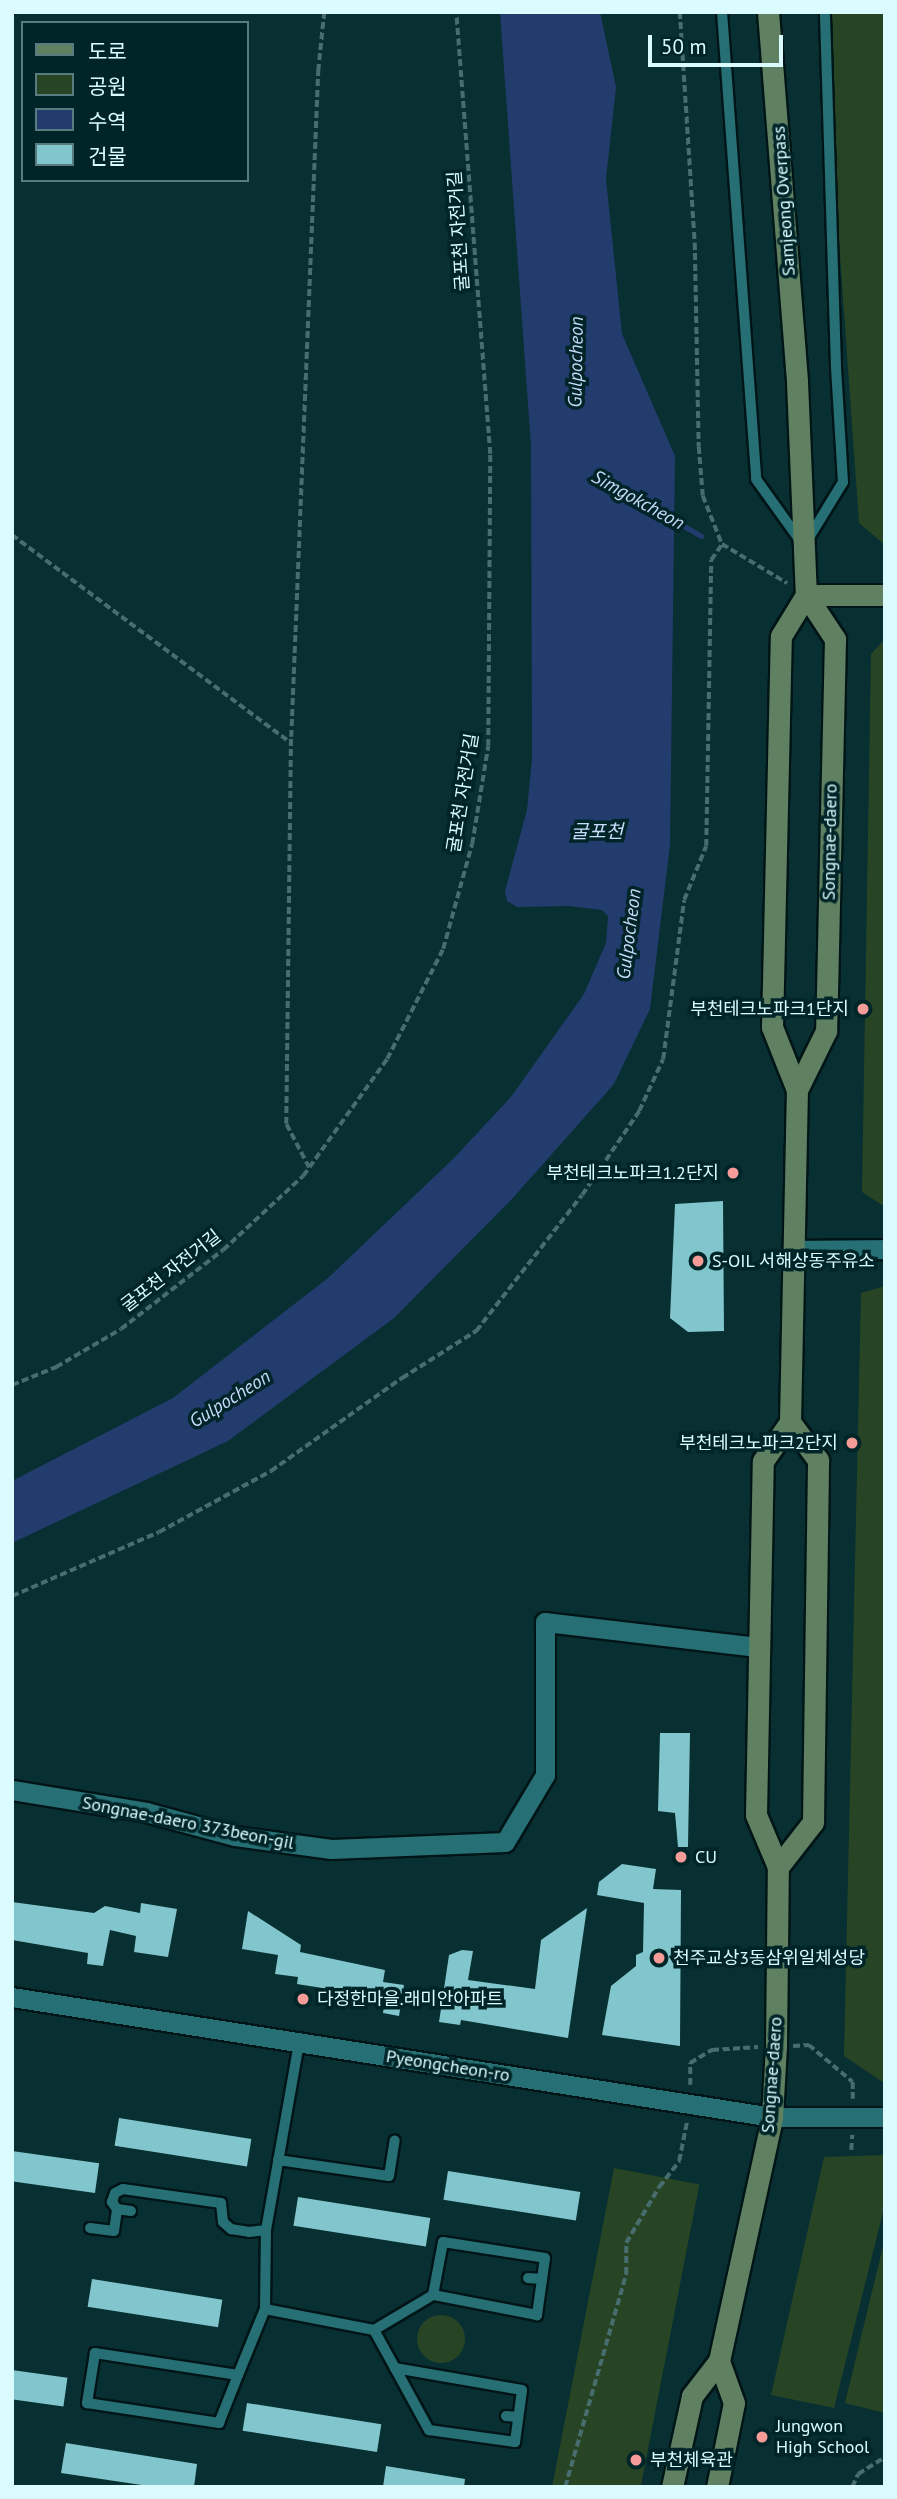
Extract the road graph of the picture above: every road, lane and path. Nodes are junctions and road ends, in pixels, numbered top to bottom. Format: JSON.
{"nodes":[{"id":1,"x":324,"y":12,"type":"edge"},
{"id":2,"x":456,"y":12,"type":"edge"},
{"id":3,"x":680,"y":12,"type":"edge"},
{"id":4,"x":722,"y":12,"type":"edge"},
{"id":5,"x":825,"y":12,"type":"edge"},
{"id":6,"x":771,"y":14,"type":"edge"},
{"id":7,"x":12,"y":535,"type":"edge"},
{"id":8,"x":722,"y":544,"type":"junction"},
{"id":9,"x":804,"y":547,"type":"junction"},
{"id":10,"x":885,"y":594,"type":"edge"},
{"id":11,"x":806,"y":595,"type":"junction"},
{"id":12,"x":291,"y":744,"type":"junction"},
{"id":13,"x":797,"y":1090,"type":"junction"},
{"id":14,"x":309,"y":1168,"type":"junction"},
{"id":15,"x":885,"y":1249,"type":"edge"},
{"id":16,"x":794,"y":1250,"type":"junction"},
{"id":17,"x":12,"y":1385,"type":"edge"},
{"id":18,"x":790,"y":1422,"type":"junction"},
{"id":19,"x":12,"y":1597,"type":"edge"},
{"id":20,"x":759,"y":1647,"type":"junction"},
{"id":21,"x":12,"y":1790,"type":"edge"},
{"id":22,"x":778,"y":1867,"type":"junction"},
{"id":23,"x":12,"y":1997,"type":"edge"},
{"id":24,"x":299,"y":2042,"type":"junction"},
{"id":25,"x":776,"y":2046,"type":"junction"},
{"id":26,"x":690,"y":2104,"type":"junction"},
{"id":27,"x":772,"y":2117,"type":"junction"},
{"id":28,"x":853,"y":2117,"type":"junction"},
{"id":29,"x":885,"y":2117,"type":"edge"},
{"id":30,"x":395,"y":2140,"type":"dead end"},
{"id":31,"x":850,"y":2150,"type":"dead end"},
{"id":32,"x":278,"y":2160,"type":"junction"},
{"id":33,"x":117,"y":2208,"type":"junction"},
{"id":34,"x":131,"y":2211,"type":"dead end"},
{"id":35,"x":90,"y":2228,"type":"dead end"},
{"id":36,"x":266,"y":2230,"type":"junction"},
{"id":37,"x":528,"y":2278,"type":"dead end"},
{"id":38,"x":542,"y":2280,"type":"junction"},
{"id":39,"x":433,"y":2295,"type":"junction"},
{"id":40,"x":265,"y":2309,"type":"junction"},
{"id":41,"x":374,"y":2330,"type":"junction"},
{"id":42,"x":719,"y":2361,"type":"junction"},
{"id":43,"x":395,"y":2368,"type":"junction"},
{"id":44,"x":238,"y":2375,"type":"junction"},
{"id":45,"x":506,"y":2416,"type":"dead end"},
{"id":46,"x":518,"y":2417,"type":"junction"},
{"id":47,"x":885,"y":2458,"type":"edge"},
{"id":48,"x":565,"y":2487,"type":"edge"},
{"id":49,"x":672,"y":2487,"type":"edge"},
{"id":50,"x":717,"y":2487,"type":"edge"},
{"id":51,"x":852,"y":2487,"type":"edge"}],
"edges":[{"from":1,"to":12,"type":"path"},
{"from":2,"to":14,"type":"path","name":"굴포천 자전거길"},
{"from":3,"to":8,"type":"path"},
{"from":4,"to":9,"type":"lane"},
{"from":5,"to":9,"type":"lane"},
{"from":6,"to":9,"type":"street","name":"Samjeong Overpass"},
{"from":7,"to":12,"type":"path"},
{"from":8,"to":11,"type":"path"},
{"from":8,"to":19,"type":"path"},
{"from":9,"to":11,"type":"street"},
{"from":10,"to":11,"type":"street"},
{"from":11,"to":13,"type":"street","name":"Songnae-daero"},
{"from":11,"to":13,"type":"street","name":"Songnae-daero"},
{"from":12,"to":14,"type":"path"},
{"from":13,"to":16,"type":"street","name":"Songnae-daero"},
{"from":14,"to":17,"type":"path","name":"굴포천 자전거길"},
{"from":15,"to":16,"type":"street"},
{"from":16,"to":18,"type":"street","name":"Songnae-daero"},
{"from":18,"to":20,"type":"street","name":"Songnae-daero"},
{"from":18,"to":22,"type":"street"},
{"from":20,"to":21,"type":"street","name":"Songnae-daero 373beon-gil"},
{"from":20,"to":22,"type":"street","name":"Songnae-daero"},
{"from":22,"to":25,"type":"street","name":"Songnae-daero"},
{"from":23,"to":24,"type":"street","name":"Pyeongcheon-ro"},
{"from":24,"to":26,"type":"street","name":"Pyeongcheon-ro"},
{"from":24,"to":32,"type":"lane"},
{"from":25,"to":26,"type":"path"},
{"from":25,"to":27,"type":"street","name":"Songnae-daero"},
{"from":25,"to":28,"type":"path"},
{"from":26,"to":27,"type":"street","name":"Pyeongcheon-ro"},
{"from":26,"to":48,"type":"path"},
{"from":27,"to":28,"type":"street","name":"Pyeongcheon-ro"},
{"from":27,"to":42,"type":"street","name":"Songnae-daero"},
{"from":28,"to":29,"type":"street","name":"Pyeongcheon-ro"},
{"from":28,"to":31,"type":"path"},
{"from":30,"to":32,"type":"lane"},
{"from":32,"to":36,"type":"lane"},
{"from":33,"to":34,"type":"lane"},
{"from":33,"to":35,"type":"lane"},
{"from":33,"to":36,"type":"lane"},
{"from":36,"to":40,"type":"lane"},
{"from":37,"to":38,"type":"lane"},
{"from":38,"to":39,"type":"lane"},
{"from":38,"to":39,"type":"lane"},
{"from":39,"to":41,"type":"lane"},
{"from":40,"to":41,"type":"lane"},
{"from":40,"to":44,"type":"lane"},
{"from":41,"to":43,"type":"lane"},
{"from":42,"to":49,"type":"street","name":"Songnae-daero"},
{"from":42,"to":50,"type":"street"},
{"from":43,"to":46,"type":"lane"},
{"from":43,"to":46,"type":"lane"},
{"from":44,"to":44,"type":"lane"},
{"from":45,"to":46,"type":"lane"},
{"from":47,"to":51,"type":"path"}]}
